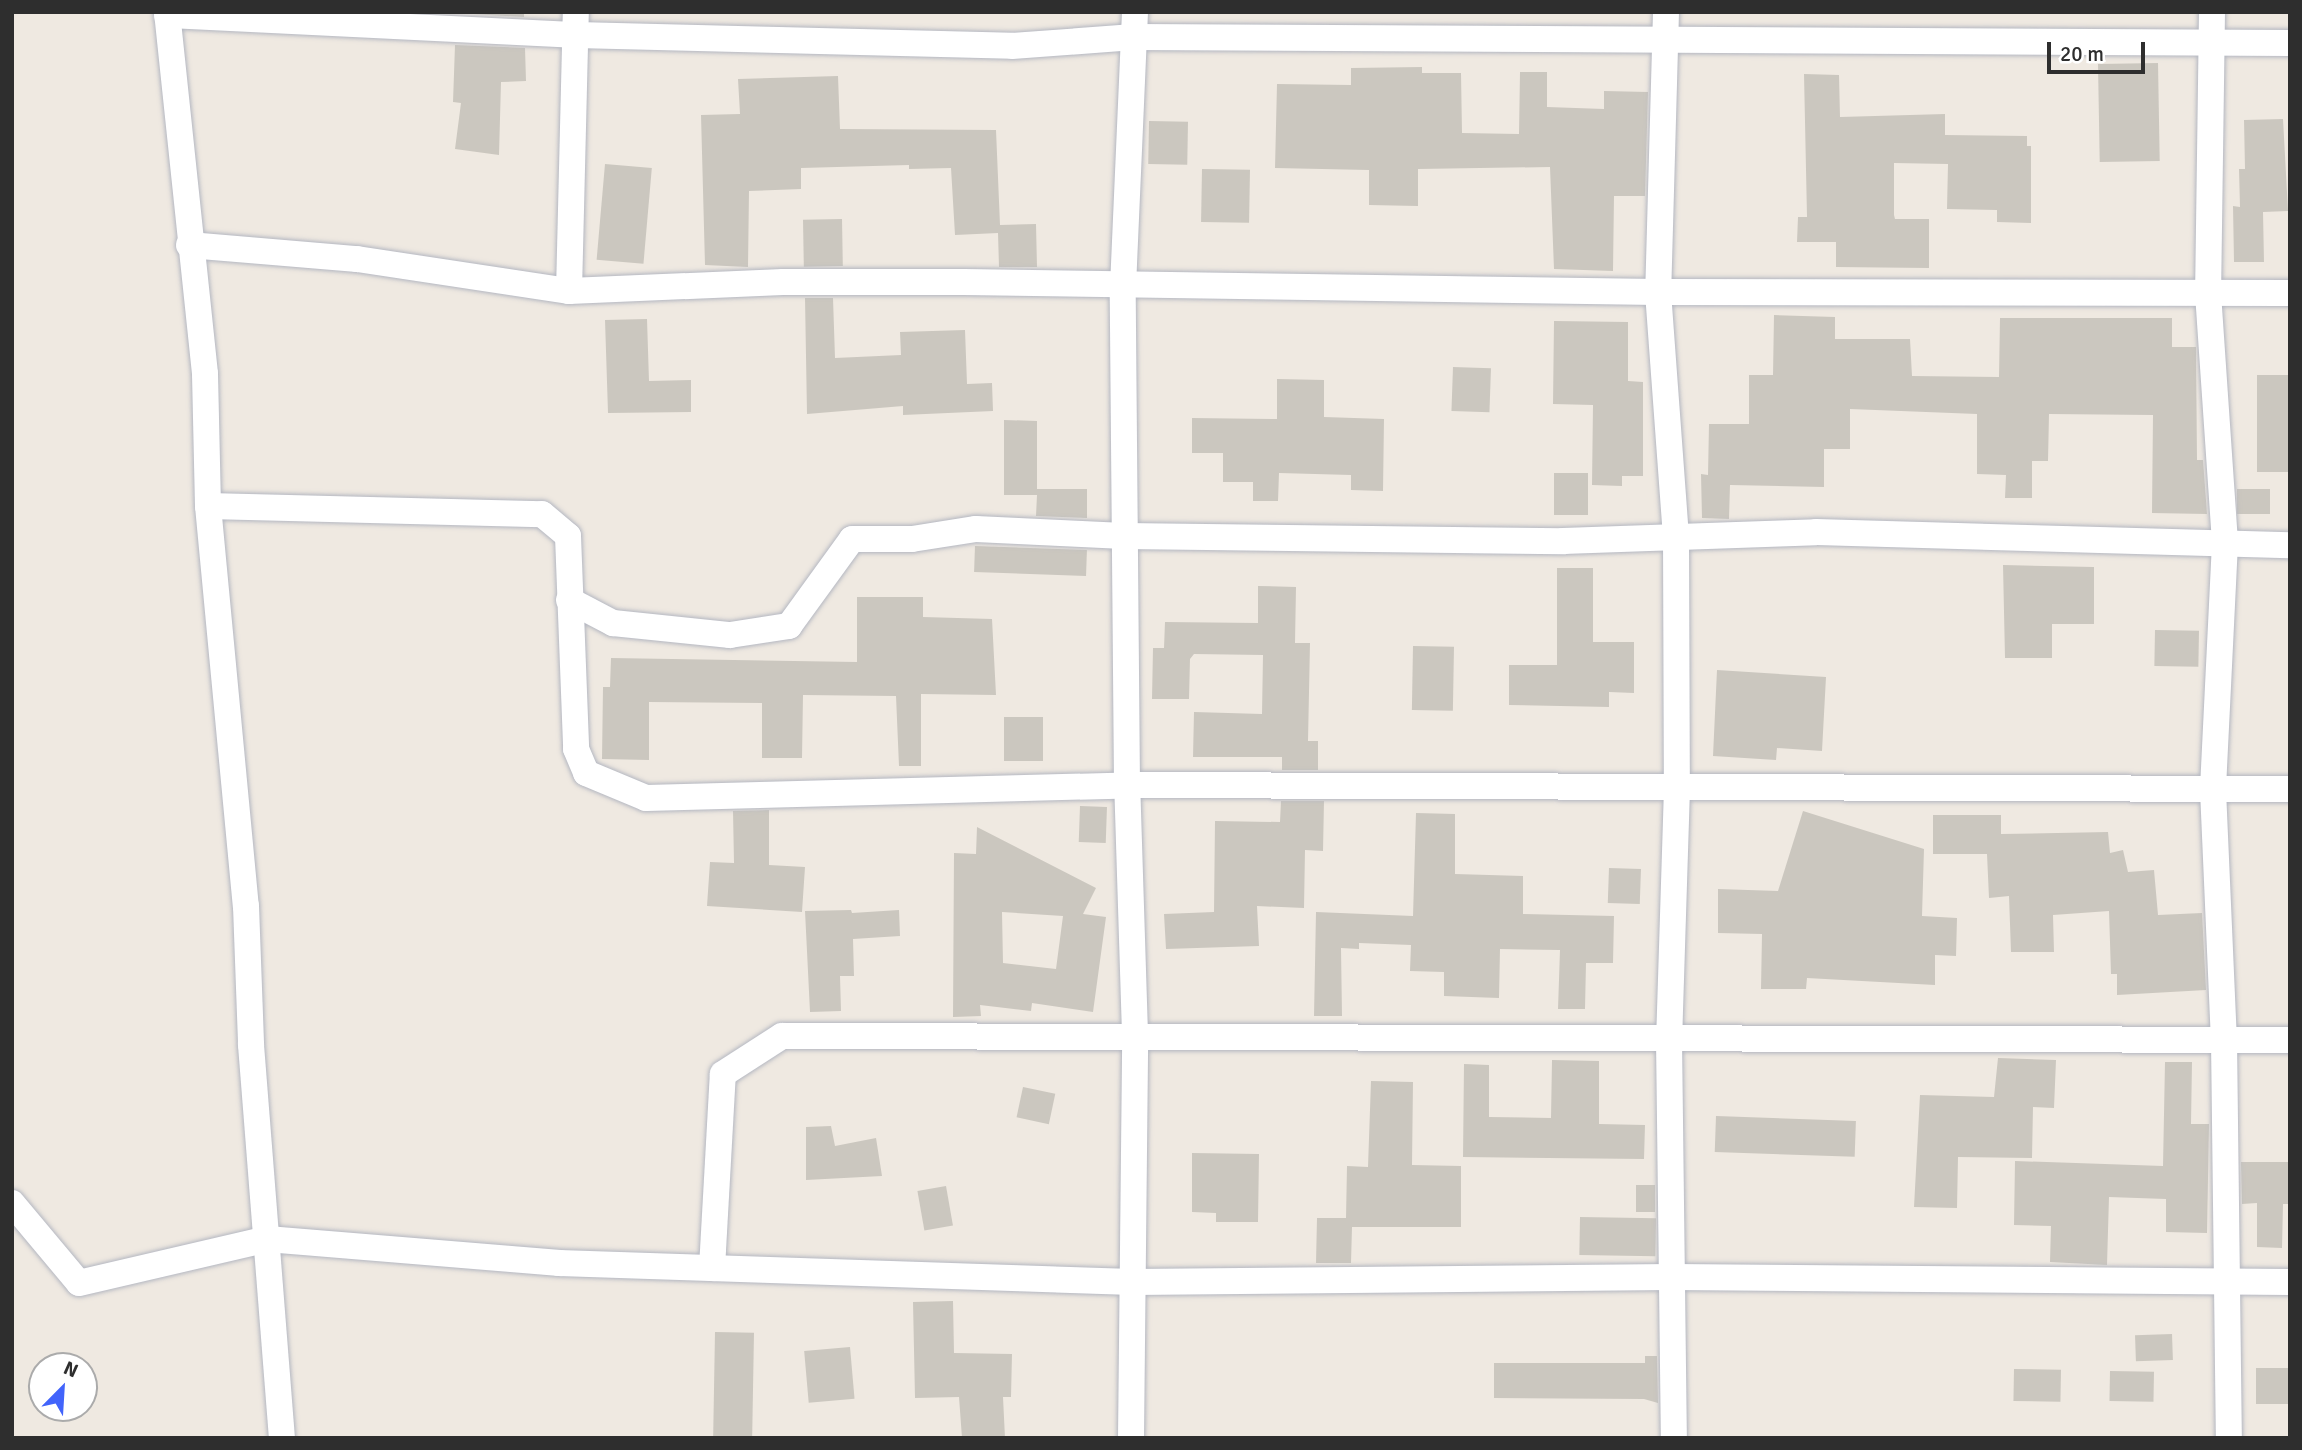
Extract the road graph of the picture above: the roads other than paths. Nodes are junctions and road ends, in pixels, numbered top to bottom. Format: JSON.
{"nodes":[{"id":1,"x":1666,"y":12,"type":"edge"},
{"id":2,"x":2212,"y":12,"type":"edge"},
{"id":3,"x":167,"y":14,"type":"edge"},
{"id":4,"x":576,"y":23,"type":"edge"},
{"id":5,"x":1134,"y":25,"type":"edge"},
{"id":6,"x":1664,"y":40,"type":"junction"},
{"id":7,"x":2212,"y":42,"type":"junction"},
{"id":8,"x":2290,"y":43,"type":"edge"},
{"id":9,"x":189,"y":246,"type":"junction"},
{"id":10,"x":1123,"y":287,"type":"junction"},
{"id":11,"x":569,"y":291,"type":"junction"},
{"id":12,"x":1658,"y":292,"type":"junction"},
{"id":13,"x":2208,"y":293,"type":"junction"},
{"id":14,"x":2290,"y":293,"type":"edge"},
{"id":15,"x":208,"y":506,"type":"junction"},
{"id":16,"x":1124,"y":536,"type":"junction"},
{"id":17,"x":1676,"y":537,"type":"junction"},
{"id":18,"x":2225,"y":543,"type":"junction"},
{"id":19,"x":2290,"y":545,"type":"edge"},
{"id":20,"x":569,"y":600,"type":"junction"},
{"id":21,"x":1127,"y":785,"type":"junction"},
{"id":22,"x":1677,"y":788,"type":"junction"},
{"id":23,"x":2290,"y":789,"type":"edge"},
{"id":24,"x":2213,"y":790,"type":"junction"},
{"id":25,"x":1135,"y":1034,"type":"junction"},
{"id":26,"x":1669,"y":1039,"type":"junction"},
{"id":27,"x":2224,"y":1040,"type":"junction"},
{"id":28,"x":2290,"y":1040,"type":"edge"},
{"id":29,"x":12,"y":1203,"type":"edge"},
{"id":30,"x":268,"y":1239,"type":"junction"},
{"id":31,"x":712,"y":1268,"type":"junction"},
{"id":32,"x":1672,"y":1278,"type":"junction"},
{"id":33,"x":2229,"y":1281,"type":"junction"},
{"id":34,"x":1133,"y":1282,"type":"junction"},
{"id":35,"x":2290,"y":1282,"type":"edge"},
{"id":36,"x":282,"y":1438,"type":"edge"},
{"id":37,"x":1131,"y":1438,"type":"edge"},
{"id":38,"x":1674,"y":1438,"type":"edge"},
{"id":39,"x":2229,"y":1438,"type":"edge"}],
"edges":[{"from":1,"to":6,"type":"street"},
{"from":2,"to":7,"type":"street"},
{"from":3,"to":4,"type":"street"},
{"from":3,"to":9,"type":"street"},
{"from":4,"to":5,"type":"street"},
{"from":4,"to":11,"type":"street"},
{"from":5,"to":6,"type":"street"},
{"from":5,"to":10,"type":"street"},
{"from":6,"to":7,"type":"street"},
{"from":6,"to":12,"type":"street"},
{"from":7,"to":8,"type":"street"},
{"from":7,"to":13,"type":"street"},
{"from":9,"to":11,"type":"street"},
{"from":9,"to":15,"type":"street"},
{"from":10,"to":11,"type":"street"},
{"from":10,"to":12,"type":"street"},
{"from":10,"to":16,"type":"street"},
{"from":12,"to":13,"type":"street"},
{"from":12,"to":17,"type":"street"},
{"from":13,"to":14,"type":"street"},
{"from":13,"to":18,"type":"street"},
{"from":15,"to":20,"type":"street"},
{"from":15,"to":30,"type":"street"},
{"from":16,"to":17,"type":"street"},
{"from":16,"to":20,"type":"street"},
{"from":16,"to":21,"type":"street"},
{"from":17,"to":18,"type":"street"},
{"from":17,"to":22,"type":"street"},
{"from":18,"to":19,"type":"street"},
{"from":18,"to":24,"type":"street"},
{"from":20,"to":21,"type":"street"},
{"from":21,"to":22,"type":"street"},
{"from":21,"to":25,"type":"street"},
{"from":22,"to":24,"type":"street"},
{"from":22,"to":26,"type":"street"},
{"from":23,"to":24,"type":"street"},
{"from":24,"to":27,"type":"street"},
{"from":25,"to":26,"type":"street"},
{"from":25,"to":31,"type":"street"},
{"from":25,"to":34,"type":"street"},
{"from":26,"to":27,"type":"street"},
{"from":26,"to":32,"type":"street"},
{"from":27,"to":28,"type":"street"},
{"from":27,"to":33,"type":"street"},
{"from":29,"to":30,"type":"street"},
{"from":30,"to":31,"type":"street"},
{"from":30,"to":36,"type":"street"},
{"from":31,"to":34,"type":"street"},
{"from":32,"to":33,"type":"street"},
{"from":32,"to":34,"type":"street"},
{"from":32,"to":38,"type":"street"},
{"from":33,"to":35,"type":"street"},
{"from":33,"to":39,"type":"street"},
{"from":34,"to":37,"type":"street"}]}
